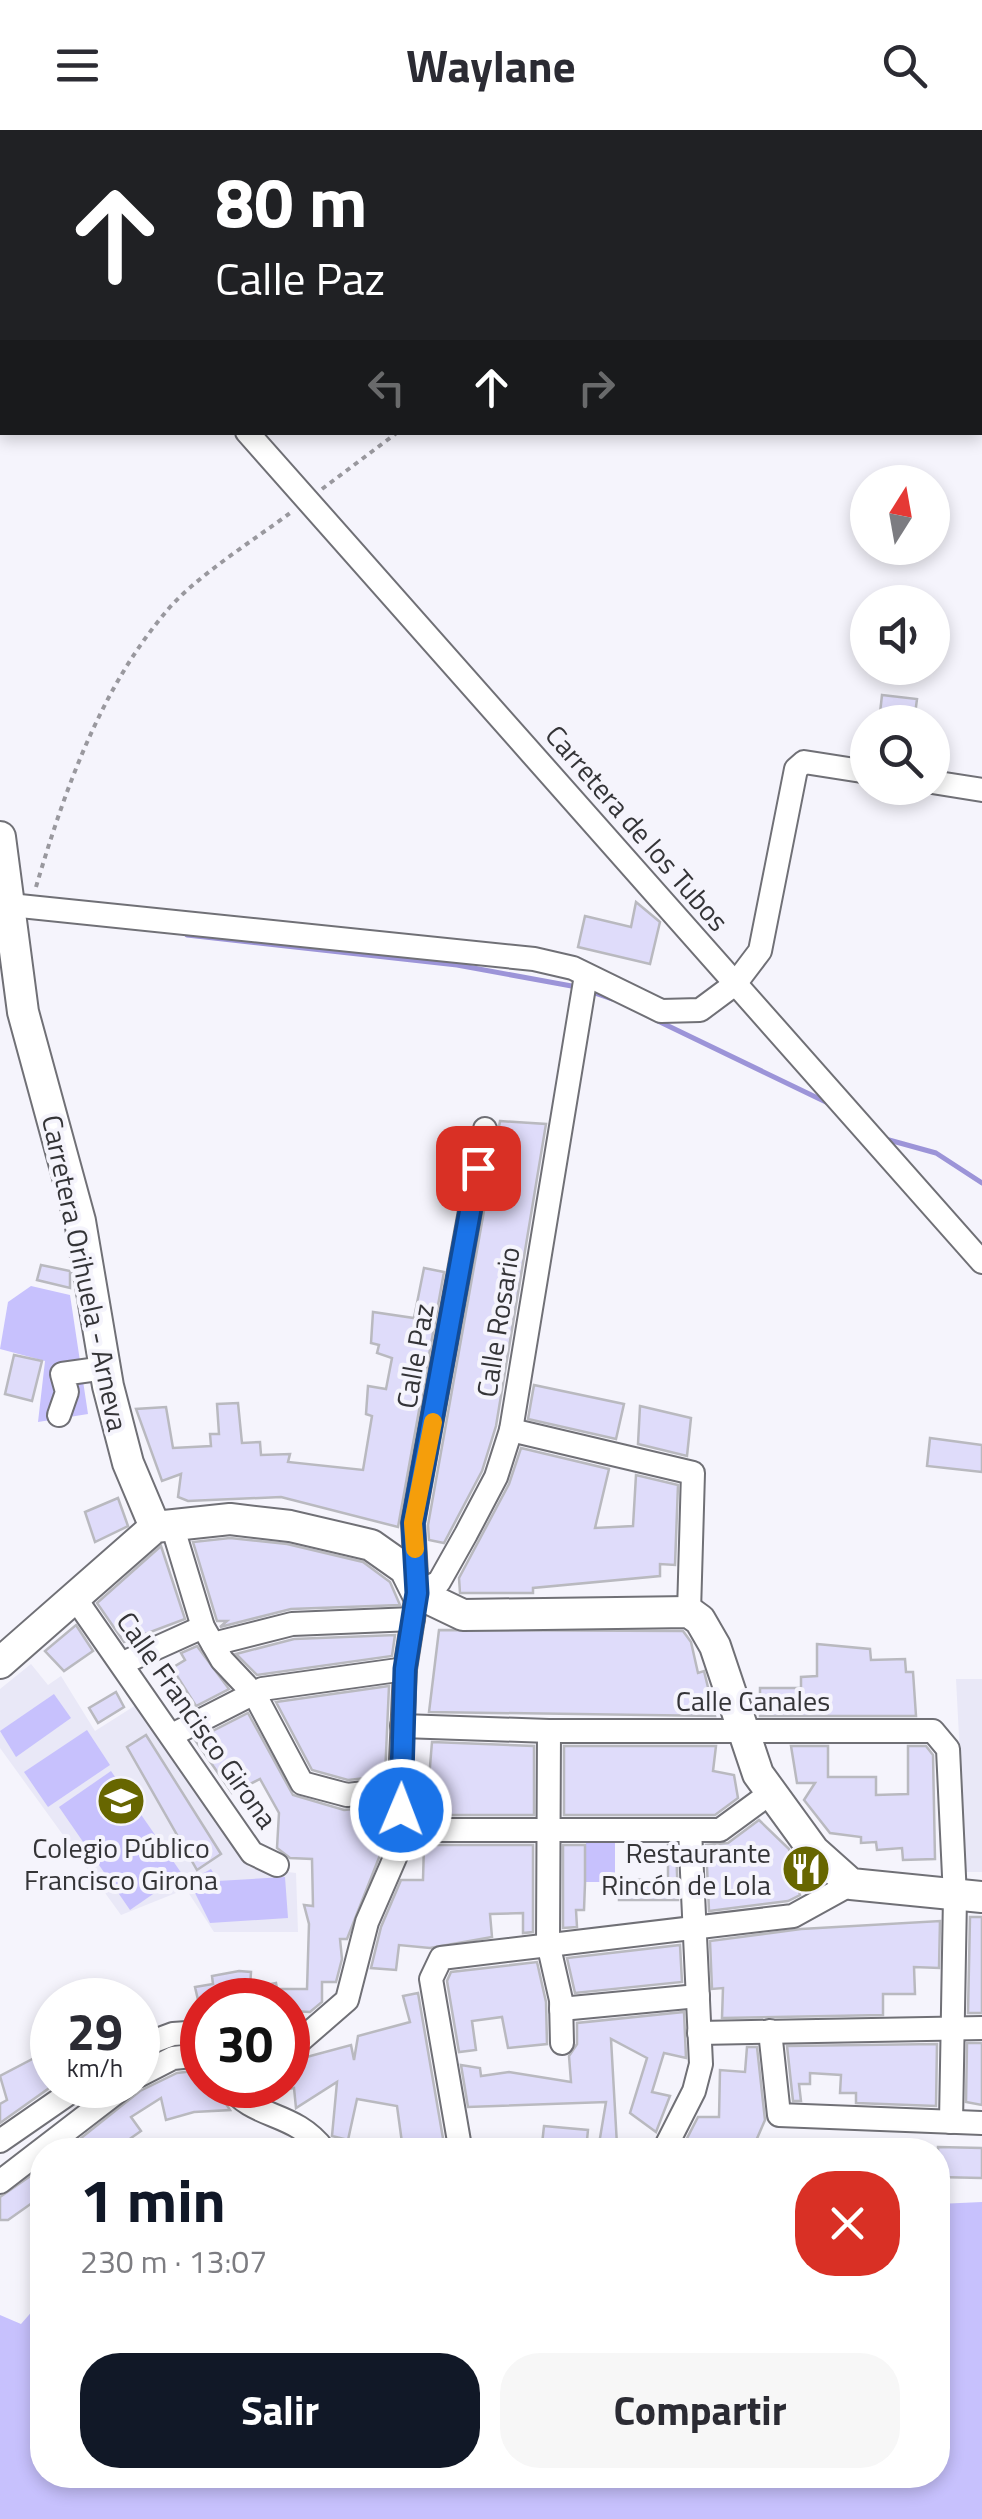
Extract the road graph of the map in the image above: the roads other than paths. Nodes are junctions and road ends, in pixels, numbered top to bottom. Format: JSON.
{"nodes":[{"id":1,"x":251,"y":435,"type":"edge"},
{"id":2,"x":850,"y":769,"type":"edge"},
{"id":3,"x":950,"y":785,"type":"edge"},
{"id":4,"x":982,"y":790,"type":"edge"},
{"id":5,"x":0,"y":836,"type":"edge"},
{"id":6,"x":7,"y":913,"type":"edge"},
{"id":7,"x":586,"y":975,"type":"junction"},
{"id":8,"x":735,"y":984,"type":"junction"},
{"id":9,"x":484,"y":1129,"type":"dead end"},
{"id":10,"x":982,"y":1262,"type":"edge"},
{"id":11,"x":105,"y":1368,"type":"junction"},
{"id":12,"x":59,"y":1414,"type":"dead end"},
{"id":13,"x":511,"y":1430,"type":"junction"},
{"id":14,"x":164,"y":1526,"type":"junction"},
{"id":15,"x":75,"y":1598,"type":"junction"},
{"id":16,"x":415,"y":1606,"type":"junction"},
{"id":17,"x":689,"y":1612,"type":"junction"},
{"id":18,"x":208,"y":1636,"type":"junction"},
{"id":19,"x":123,"y":1662,"type":"junction"},
{"id":20,"x":0,"y":1663,"type":"edge"},
{"id":21,"x":405,"y":1669,"type":"junction"},
{"id":22,"x":255,"y":1695,"type":"junction"},
{"id":23,"x":402,"y":1726,"type":"junction"},
{"id":24,"x":549,"y":1731,"type":"junction"},
{"id":25,"x":742,"y":1732,"type":"junction"},
{"id":26,"x":172,"y":1735,"type":"junction"},
{"id":27,"x":402,"y":1790,"type":"junction"},
{"id":28,"x":769,"y":1794,"type":"junction"},
{"id":29,"x":401,"y":1830,"type":"junction"},
{"id":30,"x":548,"y":1830,"type":"junction"},
{"id":31,"x":690,"y":1830,"type":"junction"},
{"id":32,"x":277,"y":1865,"type":"dead end"},
{"id":33,"x":850,"y":1884,"type":"junction"},
{"id":34,"x":969,"y":1897,"type":"edge"},
{"id":35,"x":695,"y":1928,"type":"junction"},
{"id":36,"x":548,"y":1943,"type":"junction"},
{"id":37,"x":698,"y":1996,"type":"junction"},
{"id":38,"x":561,"y":2009,"type":"junction"},
{"id":39,"x":310,"y":2027,"type":"edge"},
{"id":40,"x":315,"y":2027,"type":"junction"},
{"id":41,"x":953,"y":2028,"type":"junction"},
{"id":42,"x":982,"y":2028,"type":"edge"},
{"id":43,"x":310,"y":2031,"type":"edge"},
{"id":44,"x":770,"y":2031,"type":"junction"},
{"id":45,"x":699,"y":2033,"type":"junction"},
{"id":46,"x":562,"y":2043,"type":"dead end"},
{"id":47,"x":48,"y":2108,"type":"edge"},
{"id":48,"x":96,"y":2108,"type":"edge"},
{"id":49,"x":256,"y":2108,"type":"edge"},
{"id":50,"x":951,"y":2122,"type":"junction"},
{"id":51,"x":982,"y":2123,"type":"edge"},
{"id":52,"x":57,"y":2138,"type":"edge"},
{"id":53,"x":313,"y":2138,"type":"edge"},
{"id":54,"x":458,"y":2138,"type":"edge"},
{"id":55,"x":670,"y":2138,"type":"edge"},
{"id":56,"x":0,"y":2141,"type":"edge"},
{"id":57,"x":30,"y":2159,"type":"edge"},
{"id":58,"x":0,"y":2182,"type":"edge"}],
"edges":[{"from":1,"to":8,"type":"street","name":"Carretera de los Tubos"},
{"from":2,"to":8,"type":"street"},
{"from":3,"to":4,"type":"street"},
{"from":5,"to":6,"type":"main road","name":"Carretera Orihuela - Arneva"},
{"from":6,"to":7,"type":"street"},
{"from":6,"to":11,"type":"main road","name":"Carretera Orihuela - Arneva"},
{"from":7,"to":8,"type":"street"},
{"from":7,"to":13,"type":"street","name":"Calle Rosario"},
{"from":8,"to":10,"type":"street","name":"Carretera de los Tubos"},
{"from":9,"to":16,"type":"street","name":"Calle Paz"},
{"from":11,"to":12,"type":"street"},
{"from":11,"to":14,"type":"main road","name":"Carretera Orihuela - Arneva"},
{"from":13,"to":16,"type":"street","name":"Calle Rosario"},
{"from":13,"to":17,"type":"street"},
{"from":14,"to":15,"type":"main road"},
{"from":14,"to":16,"type":"main road"},
{"from":14,"to":18,"type":"street"},
{"from":15,"to":19,"type":"street","name":"Calle Francisco Girona"},
{"from":15,"to":20,"type":"main road"},
{"from":16,"to":17,"type":"main road"},
{"from":16,"to":18,"type":"street"},
{"from":16,"to":21,"type":"street","name":"Calle Paz"},
{"from":17,"to":25,"type":"main road"},
{"from":18,"to":19,"type":"street"},
{"from":18,"to":22,"type":"street"},
{"from":19,"to":26,"type":"street","name":"Calle Francisco Girona"},
{"from":21,"to":22,"type":"street"},
{"from":21,"to":23,"type":"street","name":"Calle Paz"},
{"from":22,"to":26,"type":"street"},
{"from":22,"to":27,"type":"street"},
{"from":23,"to":24,"type":"street","name":"Calle Canales"},
{"from":23,"to":27,"type":"street","name":"Calle Paz"},
{"from":24,"to":25,"type":"street","name":"Calle Canales"},
{"from":24,"to":30,"type":"street"},
{"from":25,"to":28,"type":"main road"},
{"from":25,"to":34,"type":"street","name":"Calle Canales"},
{"from":26,"to":32,"type":"street","name":"Calle Francisco Girona"},
{"from":27,"to":29,"type":"street","name":"Calle Paz"},
{"from":28,"to":31,"type":"street"},
{"from":28,"to":33,"type":"main road"},
{"from":29,"to":30,"type":"street"},
{"from":29,"to":40,"type":"street","name":"Calle Paz"},
{"from":30,"to":31,"type":"street"},
{"from":30,"to":36,"type":"street"},
{"from":31,"to":35,"type":"street"},
{"from":33,"to":34,"type":"main road"},
{"from":33,"to":35,"type":"street"},
{"from":34,"to":41,"type":"street","name":"Calle Canales"},
{"from":35,"to":36,"type":"street"},
{"from":35,"to":37,"type":"street"},
{"from":36,"to":38,"type":"street"},
{"from":36,"to":54,"type":"street"},
{"from":37,"to":38,"type":"street"},
{"from":37,"to":45,"type":"street"},
{"from":38,"to":46,"type":"street"},
{"from":39,"to":40,"type":"street"},
{"from":40,"to":43,"type":"street","name":"Calle Paz"},
{"from":41,"to":42,"type":"street"},
{"from":41,"to":44,"type":"street"},
{"from":41,"to":50,"type":"street","name":"Calle Canales"},
{"from":44,"to":45,"type":"street"},
{"from":44,"to":50,"type":"street"},
{"from":45,"to":55,"type":"street"},
{"from":47,"to":56,"type":"street"},
{"from":48,"to":52,"type":"street"},
{"from":49,"to":53,"type":"street"},
{"from":50,"to":51,"type":"street"},
{"from":57,"to":58,"type":"street"}]}
